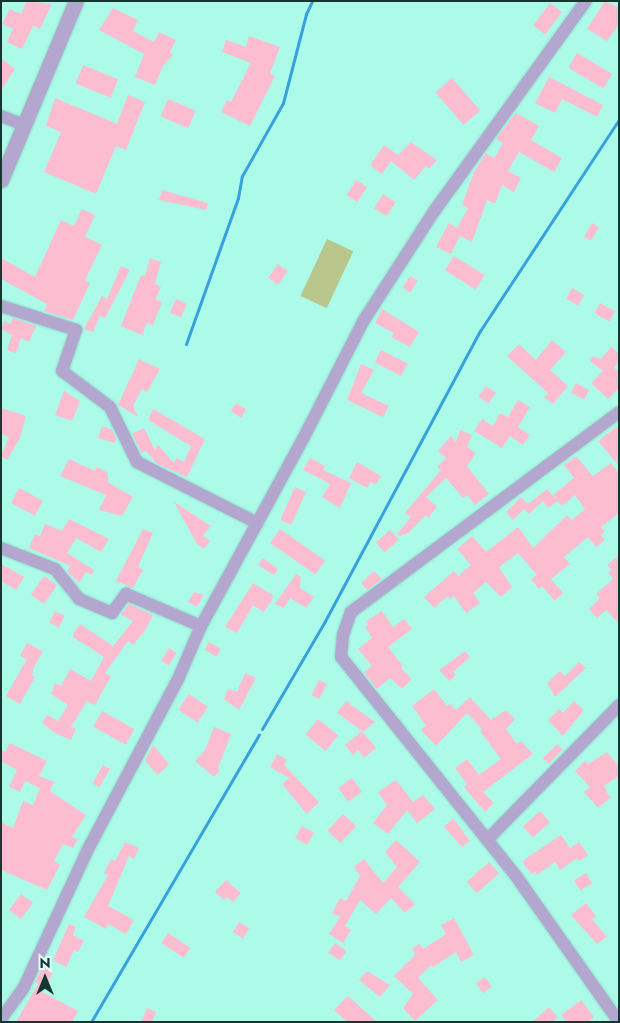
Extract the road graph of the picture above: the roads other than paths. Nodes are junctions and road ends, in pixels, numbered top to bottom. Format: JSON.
{"nodes":[{"id":1,"x":76,"y":1,"type":"edge"},
{"id":2,"x":586,"y":1,"type":"edge"},
{"id":3,"x":1,"y":116,"type":"edge"},
{"id":4,"x":24,"y":125,"type":"junction"},
{"id":5,"x":1,"y":180,"type":"edge"},
{"id":6,"x":1,"y":306,"type":"edge"},
{"id":7,"x":619,"y":412,"type":"edge"},
{"id":8,"x":257,"y":523,"type":"junction"},
{"id":9,"x":1,"y":548,"type":"edge"},
{"id":10,"x":201,"y":626,"type":"junction"},
{"id":11,"x":619,"y":706,"type":"edge"},
{"id":12,"x":487,"y":840,"type":"junction"},
{"id":13,"x":1,"y":1019,"type":"edge"},
{"id":14,"x":619,"y":1022,"type":"edge"}],
"edges":[{"from":1,"to":4,"type":"street"},
{"from":2,"to":8,"type":"street"},
{"from":3,"to":4,"type":"street"},
{"from":4,"to":5,"type":"street"},
{"from":6,"to":8,"type":"street"},
{"from":7,"to":12,"type":"street"},
{"from":8,"to":10,"type":"street"},
{"from":9,"to":10,"type":"street"},
{"from":10,"to":13,"type":"street"},
{"from":11,"to":12,"type":"street"},
{"from":12,"to":14,"type":"street"}]}
